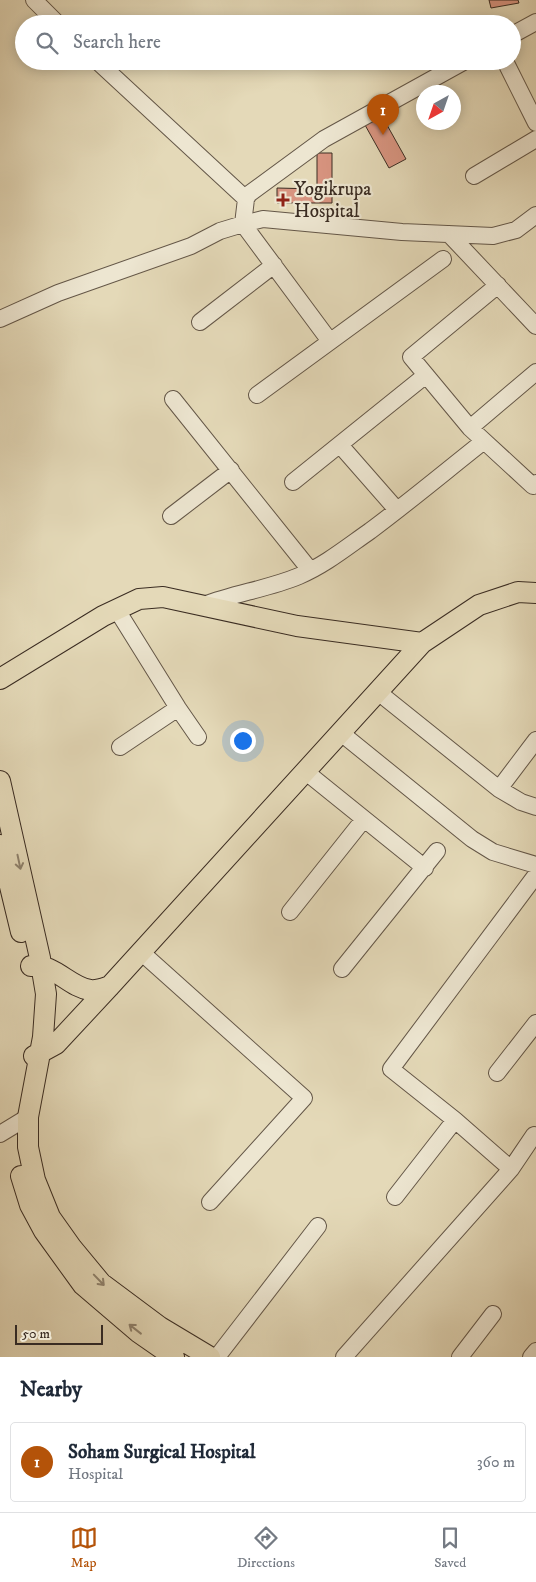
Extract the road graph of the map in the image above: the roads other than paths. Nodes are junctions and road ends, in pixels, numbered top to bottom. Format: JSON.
{"nodes":[{"id":1,"x":34,"y":0,"type":"edge"},
{"id":2,"x":49,"y":15,"type":"edge"},
{"id":3,"x":536,"y":22,"type":"edge"},
{"id":4,"x":521,"y":30,"type":"edge"},
{"id":5,"x":107,"y":70,"type":"edge"},
{"id":6,"x":449,"y":70,"type":"edge"},
{"id":7,"x":510,"y":70,"type":"edge"},
{"id":8,"x":536,"y":123,"type":"edge"},
{"id":9,"x":536,"y":139,"type":"edge"},
{"id":10,"x":474,"y":176,"type":"dead end"},
{"id":11,"x":246,"y":199,"type":"junction"},
{"id":12,"x":536,"y":215,"type":"edge"},
{"id":13,"x":243,"y":224,"type":"junction"},
{"id":14,"x":449,"y":234,"type":"junction"},
{"id":15,"x":443,"y":259,"type":"dead end"},
{"id":16,"x":274,"y":266,"type":"junction"},
{"id":17,"x":498,"y":286,"type":"junction"},
{"id":18,"x":0,"y":318,"type":"edge"},
{"id":19,"x":200,"y":322,"type":"dead end"},
{"id":20,"x":536,"y":326,"type":"edge"},
{"id":21,"x":329,"y":340,"type":"junction"},
{"id":22,"x":536,"y":372,"type":"edge"},
{"id":23,"x":426,"y":375,"type":"junction"},
{"id":24,"x":256,"y":395,"type":"dead end"},
{"id":25,"x":173,"y":399,"type":"dead end"},
{"id":26,"x":470,"y":428,"type":"junction"},
{"id":27,"x":484,"y":441,"type":"junction"},
{"id":28,"x":340,"y":445,"type":"junction"},
{"id":29,"x":231,"y":470,"type":"junction"},
{"id":30,"x":293,"y":482,"type":"dead end"},
{"id":31,"x":536,"y":484,"type":"edge"},
{"id":32,"x":397,"y":510,"type":"junction"},
{"id":33,"x":171,"y":516,"type":"dead end"},
{"id":34,"x":310,"y":570,"type":"junction"},
{"id":35,"x":536,"y":593,"type":"edge"},
{"id":36,"x":204,"y":606,"type":"junction"},
{"id":37,"x":116,"y":610,"type":"junction"},
{"id":38,"x":422,"y":643,"type":"junction"},
{"id":39,"x":0,"y":679,"type":"edge"},
{"id":40,"x":378,"y":692,"type":"junction"},
{"id":41,"x":178,"y":708,"type":"junction"},
{"id":42,"x":341,"y":733,"type":"junction"},
{"id":43,"x":198,"y":737,"type":"dead end"},
{"id":44,"x":536,"y":740,"type":"edge"},
{"id":45,"x":120,"y":747,"type":"dead end"},
{"id":46,"x":306,"y":772,"type":"junction"},
{"id":47,"x":0,"y":781,"type":"edge"},
{"id":48,"x":499,"y":789,"type":"junction"},
{"id":49,"x":536,"y":807,"type":"edge"},
{"id":50,"x":364,"y":819,"type":"junction"},
{"id":51,"x":0,"y":845,"type":"edge"},
{"id":52,"x":437,"y":851,"type":"dead end"},
{"id":53,"x":536,"y":865,"type":"edge"},
{"id":54,"x":425,"y":868,"type":"junction"},
{"id":55,"x":536,"y":875,"type":"edge"},
{"id":56,"x":290,"y":912,"type":"dead end"},
{"id":57,"x":141,"y":952,"type":"junction"},
{"id":58,"x":35,"y":966,"type":"junction"},
{"id":59,"x":342,"y":969,"type":"dead end"},
{"id":60,"x":110,"y":986,"type":"junction"},
{"id":61,"x":536,"y":1023,"type":"edge"},
{"id":62,"x":33,"y":1056,"type":"junction"},
{"id":63,"x":497,"y":1073,"type":"dead end"},
{"id":64,"x":455,"y":1120,"type":"junction"},
{"id":65,"x":15,"y":1125,"type":"edge"},
{"id":66,"x":534,"y":1135,"type":"dead end"},
{"id":67,"x":510,"y":1169,"type":"junction"},
{"id":68,"x":395,"y":1197,"type":"dead end"},
{"id":69,"x":210,"y":1202,"type":"dead end"},
{"id":70,"x":318,"y":1226,"type":"dead end"},
{"id":71,"x":70,"y":1257,"type":"junction"},
{"id":72,"x":493,"y":1314,"type":"dead end"},
{"id":73,"x":536,"y":1351,"type":"edge"},
{"id":74,"x":174,"y":1357,"type":"edge"},
{"id":75,"x":210,"y":1357,"type":"edge"},
{"id":76,"x":217,"y":1357,"type":"edge"},
{"id":77,"x":344,"y":1357,"type":"edge"},
{"id":78,"x":460,"y":1357,"type":"edge"},
{"id":79,"x":531,"y":1357,"type":"edge"}],
"edges":[{"from":1,"to":2,"type":"street"},
{"from":3,"to":4,"type":"street"},
{"from":5,"to":11,"type":"street"},
{"from":6,"to":11,"type":"street"},
{"from":7,"to":8,"type":"street"},
{"from":9,"to":10,"type":"street"},
{"from":11,"to":13,"type":"street"},
{"from":12,"to":14,"type":"street"},
{"from":13,"to":14,"type":"street"},
{"from":13,"to":16,"type":"street"},
{"from":13,"to":18,"type":"street"},
{"from":14,"to":17,"type":"street"},
{"from":15,"to":21,"type":"street"},
{"from":16,"to":19,"type":"street"},
{"from":16,"to":21,"type":"street"},
{"from":17,"to":20,"type":"street"},
{"from":17,"to":23,"type":"street"},
{"from":21,"to":24,"type":"street"},
{"from":22,"to":26,"type":"street"},
{"from":23,"to":26,"type":"street"},
{"from":23,"to":28,"type":"street"},
{"from":25,"to":29,"type":"street"},
{"from":26,"to":27,"type":"street"},
{"from":27,"to":31,"type":"street"},
{"from":27,"to":32,"type":"street"},
{"from":28,"to":30,"type":"street"},
{"from":28,"to":32,"type":"street"},
{"from":29,"to":33,"type":"street"},
{"from":29,"to":34,"type":"street"},
{"from":32,"to":34,"type":"street"},
{"from":34,"to":36,"type":"street"},
{"from":35,"to":38,"type":"main road"},
{"from":36,"to":37,"type":"main road"},
{"from":36,"to":38,"type":"main road"},
{"from":37,"to":39,"type":"main road"},
{"from":37,"to":41,"type":"street"},
{"from":38,"to":40,"type":"main road"},
{"from":40,"to":42,"type":"main road"},
{"from":40,"to":48,"type":"street"},
{"from":41,"to":43,"type":"street"},
{"from":41,"to":45,"type":"street"},
{"from":42,"to":46,"type":"main road"},
{"from":42,"to":53,"type":"street"},
{"from":44,"to":48,"type":"street"},
{"from":46,"to":50,"type":"street"},
{"from":46,"to":57,"type":"main road"},
{"from":47,"to":58,"type":"main road","one_way":true},
{"from":48,"to":49,"type":"street"},
{"from":50,"to":54,"type":"street"},
{"from":50,"to":56,"type":"street"},
{"from":51,"to":58,"type":"main road"},
{"from":52,"to":54,"type":"street"},
{"from":54,"to":59,"type":"street"},
{"from":55,"to":64,"type":"street"},
{"from":57,"to":60,"type":"main road"},
{"from":57,"to":69,"type":"street"},
{"from":58,"to":60,"type":"main road"},
{"from":58,"to":62,"type":"main road"},
{"from":60,"to":62,"type":"main road"},
{"from":61,"to":63,"type":"street"},
{"from":62,"to":65,"type":"main road"},
{"from":64,"to":67,"type":"street"},
{"from":64,"to":68,"type":"street"},
{"from":65,"to":71,"type":"main road"},
{"from":66,"to":67,"type":"street"},
{"from":67,"to":77,"type":"street"},
{"from":70,"to":76,"type":"street"},
{"from":74,"to":71,"type":"main road","one_way":true},
{"from":71,"to":75,"type":"main road","one_way":true},
{"from":72,"to":78,"type":"street"},
{"from":73,"to":79,"type":"street"}]}
